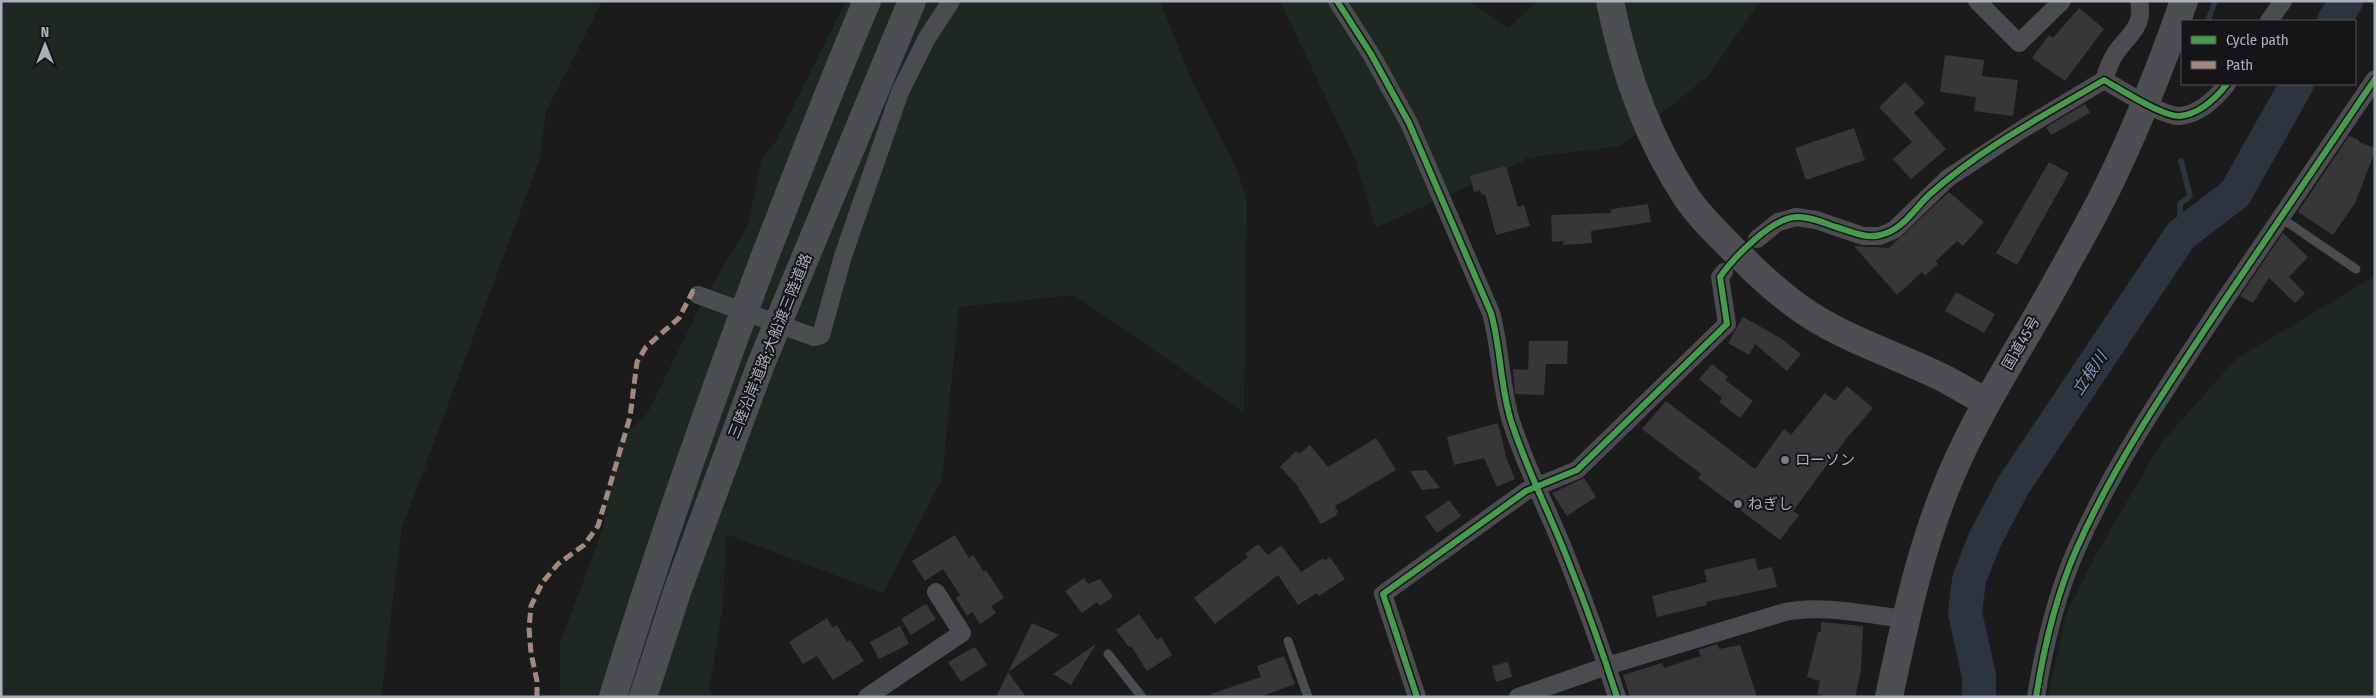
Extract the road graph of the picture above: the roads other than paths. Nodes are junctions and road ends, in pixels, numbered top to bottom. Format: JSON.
{"nodes":[{"id":1,"x":867,"y":1,"type":"edge"},
{"id":2,"x":912,"y":1,"type":"edge"},
{"id":3,"x":952,"y":1,"type":"edge"},
{"id":4,"x":1337,"y":1,"type":"edge"},
{"id":5,"x":1610,"y":1,"type":"edge"},
{"id":6,"x":1977,"y":1,"type":"edge"},
{"id":7,"x":2062,"y":1,"type":"edge"},
{"id":8,"x":2140,"y":1,"type":"edge"},
{"id":9,"x":2184,"y":1,"type":"edge"},
{"id":10,"x":2283,"y":1,"type":"edge"},
{"id":11,"x":2270,"y":20,"type":"edge"},
{"id":12,"x":2375,"y":79,"type":"edge"},
{"id":13,"x":2104,"y":80,"type":"junction"},
{"id":14,"x":2226,"y":85,"type":"edge"},
{"id":15,"x":2145,"y":105,"type":"junction"},
{"id":16,"x":2281,"y":218,"type":"junction"},
{"id":17,"x":1756,"y":239,"type":"dead end"},
{"id":18,"x":2356,"y":269,"type":"dead end"},
{"id":19,"x":1724,"y":272,"type":"dead end"},
{"id":20,"x":698,"y":295,"type":"dead end"},
{"id":21,"x":1986,"y":402,"type":"junction"},
{"id":22,"x":1535,"y":486,"type":"junction"},
{"id":23,"x":936,"y":592,"type":"dead end"},
{"id":24,"x":1906,"y":619,"type":"junction"},
{"id":25,"x":1288,"y":641,"type":"dead end"},
{"id":26,"x":1108,"y":654,"type":"dead end"},
{"id":27,"x":1607,"y":666,"type":"junction"},
{"id":28,"x":613,"y":697,"type":"edge"},
{"id":29,"x":643,"y":697,"type":"edge"},
{"id":30,"x":867,"y":697,"type":"edge"},
{"id":31,"x":1142,"y":697,"type":"edge"},
{"id":32,"x":1308,"y":697,"type":"edge"},
{"id":33,"x":1417,"y":697,"type":"edge"},
{"id":34,"x":1518,"y":697,"type":"edge"},
{"id":35,"x":1617,"y":697,"type":"edge"},
{"id":36,"x":1889,"y":697,"type":"edge"},
{"id":37,"x":2036,"y":697,"type":"edge"}],
"edges":[{"from":1,"to":28,"type":"highway"},
{"from":2,"to":29,"type":"highway","name":"三陸沿岸道路;大船渡三陸道路"},
{"from":3,"to":20,"type":"street"},
{"from":4,"to":22,"type":"street"},
{"from":5,"to":21,"type":"highway"},
{"from":6,"to":7,"type":"street"},
{"from":8,"to":13,"type":"street"},
{"from":9,"to":15,"type":"highway","name":"国道45号"},
{"from":10,"to":11,"type":"street"},
{"from":12,"to":16,"type":"street"},
{"from":13,"to":15,"type":"street"},
{"from":13,"to":17,"type":"street"},
{"from":14,"to":15,"type":"street"},
{"from":15,"to":21,"type":"highway","name":"国道45号"},
{"from":16,"to":18,"type":"lane"},
{"from":16,"to":37,"type":"street"},
{"from":19,"to":22,"type":"street"},
{"from":21,"to":24,"type":"highway","name":"国道45号"},
{"from":22,"to":27,"type":"street"},
{"from":22,"to":33,"type":"street"},
{"from":23,"to":30,"type":"street"},
{"from":24,"to":27,"type":"street"},
{"from":24,"to":36,"type":"highway","name":"国道45号"},
{"from":25,"to":32,"type":"lane"},
{"from":26,"to":31,"type":"lane"},
{"from":27,"to":34,"type":"street"},
{"from":27,"to":35,"type":"street"}]}
